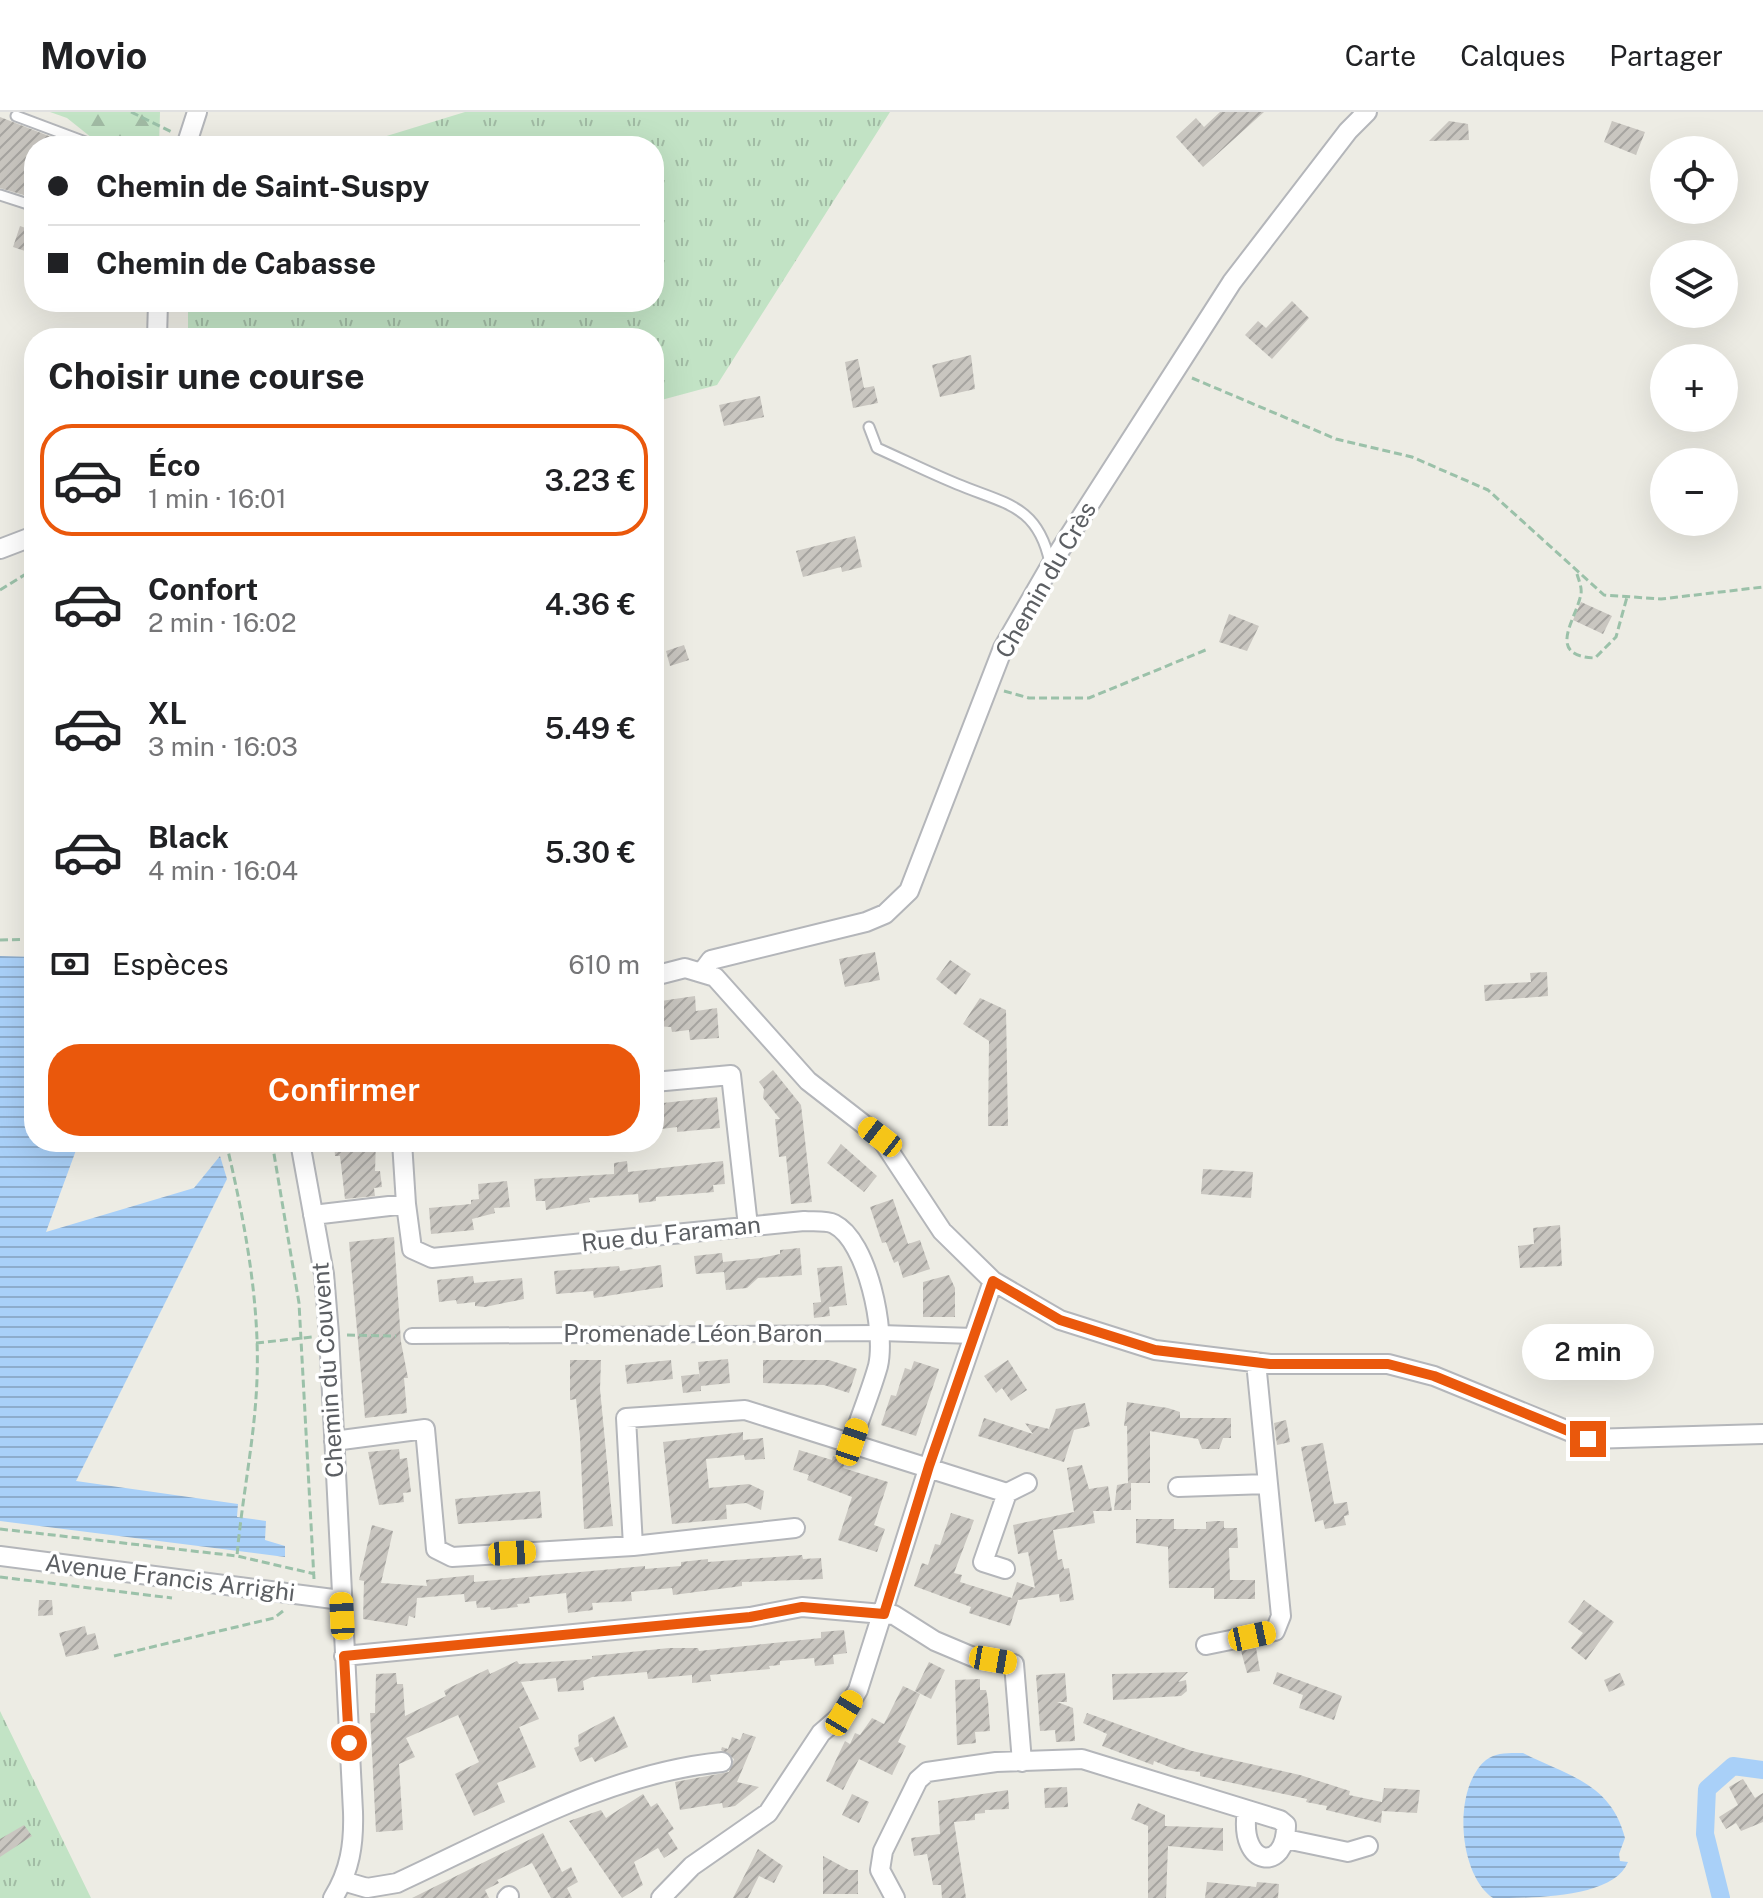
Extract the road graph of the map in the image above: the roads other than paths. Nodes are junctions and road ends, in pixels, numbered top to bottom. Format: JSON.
{"nodes":[{"id":1,"x":197,"y":112,"type":"edge"},
{"id":2,"x":1367,"y":112,"type":"edge"},
{"id":3,"x":16,"y":116,"type":"dead end"},
{"id":4,"x":63,"y":136,"type":"edge"},
{"id":5,"x":189,"y":136,"type":"edge"},
{"id":6,"x":0,"y":195,"type":"edge"},
{"id":7,"x":24,"y":203,"type":"edge"},
{"id":8,"x":869,"y":427,"type":"dead end"},
{"id":9,"x":24,"y":540,"type":"edge"},
{"id":10,"x":0,"y":549,"type":"edge"},
{"id":11,"x":1050,"y":567,"type":"junction"},
{"id":12,"x":702,"y":972,"type":"junction"},
{"id":13,"x":664,"y":973,"type":"edge"},
{"id":14,"x":664,"y":1081,"type":"edge"},
{"id":15,"x":302,"y":1152,"type":"edge"},
{"id":16,"x":403,"y":1152,"type":"edge"},
{"id":17,"x":406,"y":1204,"type":"junction"},
{"id":18,"x":313,"y":1215,"type":"junction"},
{"id":19,"x":748,"y":1226,"type":"junction"},
{"id":20,"x":993,"y":1281,"type":"junction"},
{"id":21,"x":880,"y":1333,"type":"junction"},
{"id":22,"x":412,"y":1336,"type":"road end"},
{"id":23,"x":974,"y":1336,"type":"junction"},
{"id":24,"x":1256,"y":1362,"type":"junction"},
{"id":25,"x":1763,"y":1434,"type":"edge"},
{"id":26,"x":334,"y":1441,"type":"junction"},
{"id":27,"x":852,"y":1442,"type":"junction"},
{"id":28,"x":929,"y":1466,"type":"junction"},
{"id":29,"x":1027,"y":1483,"type":"dead end"},
{"id":30,"x":1267,"y":1484,"type":"junction"},
{"id":31,"x":1178,"y":1487,"type":"dead end"},
{"id":32,"x":1007,"y":1493,"type":"junction"},
{"id":33,"x":795,"y":1528,"type":"dead end"},
{"id":34,"x":633,"y":1546,"type":"junction"},
{"id":35,"x":0,"y":1556,"type":"edge"},
{"id":36,"x":1005,"y":1569,"type":"dead end"},
{"id":37,"x":341,"y":1600,"type":"junction"},
{"id":38,"x":884,"y":1614,"type":"junction"},
{"id":39,"x":1206,"y":1645,"type":"dead end"},
{"id":40,"x":344,"y":1656,"type":"junction"},
{"id":41,"x":722,"y":1762,"type":"dead end"},
{"id":42,"x":1022,"y":1762,"type":"junction"},
{"id":43,"x":1247,"y":1810,"type":"junction"},
{"id":44,"x":1286,"y":1839,"type":"junction"},
{"id":45,"x":1368,"y":1846,"type":"dead end"},
{"id":46,"x":343,"y":1881,"type":"junction"},
{"id":47,"x":333,"y":1898,"type":"edge"},
{"id":48,"x":661,"y":1898,"type":"edge"},
{"id":49,"x":895,"y":1898,"type":"edge"}],
"edges":[{"from":1,"to":5,"type":"street"},
{"from":2,"to":11,"type":"street","name":"Chemin du Crès"},
{"from":3,"to":4,"type":"lane"},
{"from":6,"to":7,"type":"lane"},
{"from":8,"to":11,"type":"lane"},
{"from":9,"to":10,"type":"street"},
{"from":11,"to":12,"type":"street","name":"Chemin du Crès"},
{"from":12,"to":13,"type":"street"},
{"from":12,"to":20,"type":"street"},
{"from":14,"to":19,"type":"street"},
{"from":15,"to":18,"type":"street","name":"Chemin du Couvent"},
{"from":16,"to":17,"type":"street"},
{"from":17,"to":18,"type":"street"},
{"from":17,"to":19,"type":"street","name":"Rue du Faraman"},
{"from":18,"to":26,"type":"street","name":"Chemin du Couvent"},
{"from":19,"to":21,"type":"street","name":"Rue du Faraman"},
{"from":20,"to":23,"type":"street"},
{"from":20,"to":24,"type":"street"},
{"from":21,"to":22,"type":"street","name":"Promenade Léon Baron"},
{"from":21,"to":23,"type":"street","name":"Promenade Léon Baron"},
{"from":21,"to":27,"type":"street","name":"Rue du Faraman"},
{"from":23,"to":28,"type":"street"},
{"from":24,"to":25,"type":"street"},
{"from":24,"to":30,"type":"street"},
{"from":26,"to":34,"type":"street"},
{"from":26,"to":37,"type":"street","name":"Chemin du Couvent"},
{"from":27,"to":28,"type":"street"},
{"from":27,"to":34,"type":"street"},
{"from":28,"to":32,"type":"street"},
{"from":28,"to":38,"type":"street"},
{"from":29,"to":32,"type":"street"},
{"from":30,"to":31,"type":"street"},
{"from":30,"to":39,"type":"street"},
{"from":32,"to":36,"type":"street"},
{"from":33,"to":34,"type":"street"},
{"from":35,"to":37,"type":"street","name":"Avenue Francis Arrighi"},
{"from":37,"to":40,"type":"street","name":"Chemin du Couvent"},
{"from":38,"to":40,"type":"street"},
{"from":38,"to":42,"type":"street"},
{"from":38,"to":48,"type":"street"},
{"from":40,"to":46,"type":"street","name":"Chemin du Couvent"},
{"from":41,"to":46,"type":"street"},
{"from":42,"to":43,"type":"street"},
{"from":42,"to":49,"type":"street"},
{"from":43,"to":44,"type":"street"},
{"from":43,"to":44,"type":"street"},
{"from":44,"to":45,"type":"street"},
{"from":46,"to":47,"type":"street","name":"Chemin du Couvent"}]}
